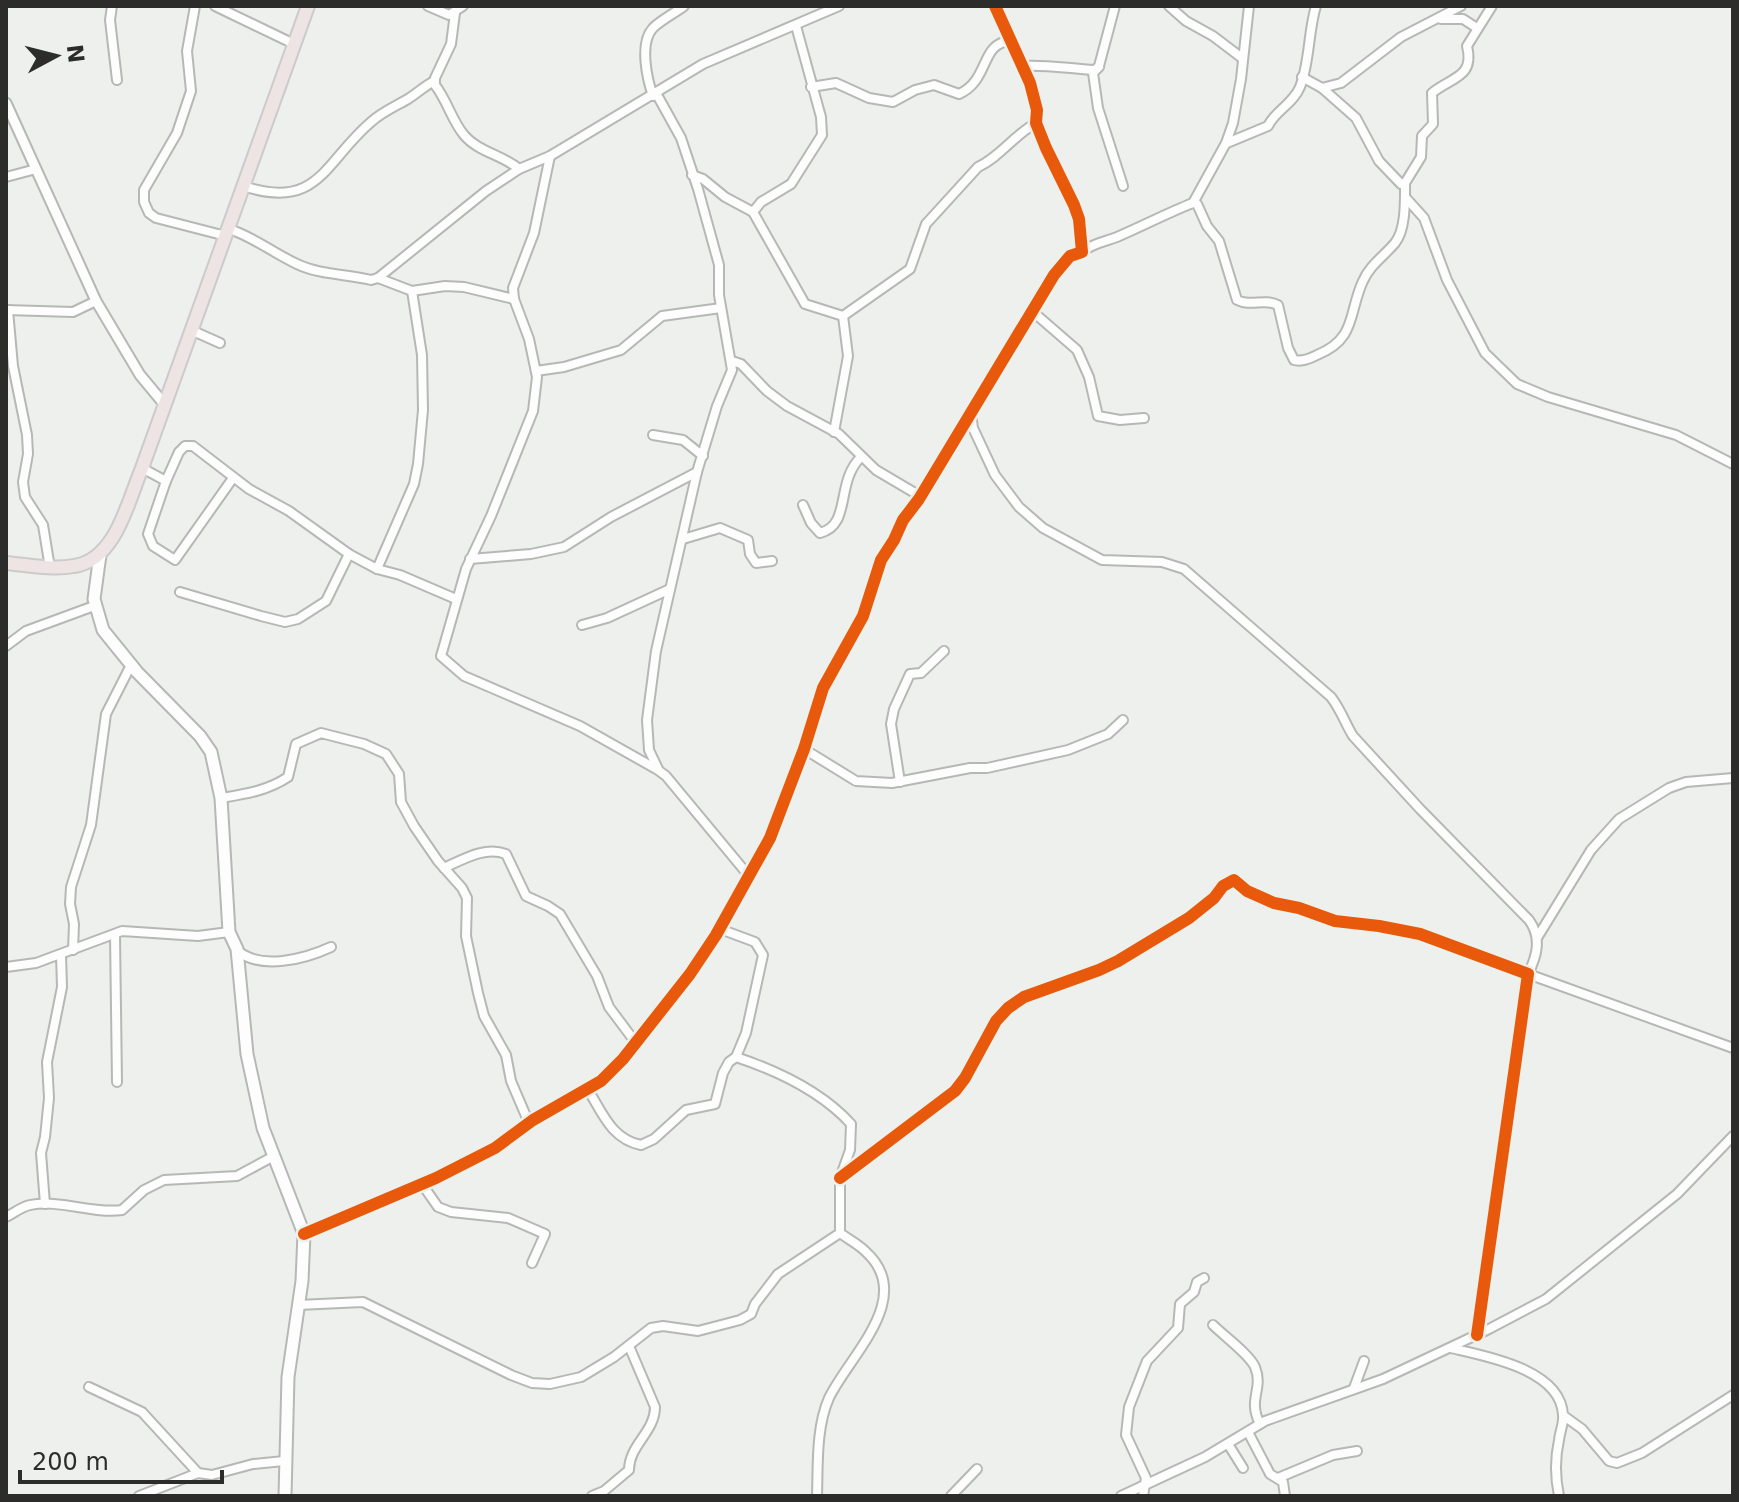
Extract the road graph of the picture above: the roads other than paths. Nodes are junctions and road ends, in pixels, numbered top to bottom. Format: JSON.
{"nodes":[{"id":1,"x":112,"y":6,"type":"edge"},
{"id":2,"x":195,"y":6,"type":"edge"},
{"id":3,"x":215,"y":6,"type":"edge"},
{"id":4,"x":308,"y":6,"type":"edge"},
{"id":5,"x":428,"y":6,"type":"edge"},
{"id":6,"x":463,"y":6,"type":"edge"},
{"id":7,"x":684,"y":6,"type":"edge"},
{"id":8,"x":808,"y":6,"type":"edge"},
{"id":9,"x":839,"y":6,"type":"edge"},
{"id":10,"x":995,"y":6,"type":"edge"},
{"id":11,"x":1115,"y":6,"type":"edge"},
{"id":12,"x":1169,"y":6,"type":"edge"},
{"id":13,"x":1249,"y":6,"type":"edge"},
{"id":14,"x":1303,"y":6,"type":"edge"},
{"id":15,"x":1461,"y":6,"type":"edge"},
{"id":16,"x":1492,"y":6,"type":"edge"},
{"id":17,"x":1315,"y":10,"type":"edge"},
{"id":18,"x":455,"y":13,"type":"junction"},
{"id":19,"x":442,"y":14,"type":"junction"},
{"id":20,"x":811,"y":19,"type":"junction"},
{"id":21,"x":1439,"y":19,"type":"junction"},
{"id":22,"x":796,"y":26,"type":"junction"},
{"id":23,"x":1477,"y":28,"type":"junction"},
{"id":24,"x":453,"y":29,"type":"junction"},
{"id":25,"x":1010,"y":41,"type":"junction"},
{"id":26,"x":294,"y":44,"type":"junction"},
{"id":27,"x":1242,"y":58,"type":"junction"},
{"id":28,"x":1021,"y":66,"type":"junction"},
{"id":29,"x":1099,"y":66,"type":"junction"},
{"id":30,"x":1302,"y":77,"type":"junction"},
{"id":31,"x":117,"y":80,"type":"dead end"},
{"id":32,"x":434,"y":81,"type":"junction"},
{"id":33,"x":811,"y":87,"type":"junction"},
{"id":34,"x":1322,"y":88,"type":"junction"},
{"id":35,"x":655,"y":94,"type":"junction"},
{"id":36,"x":6,"y":103,"type":"edge"},
{"id":37,"x":1036,"y":123,"type":"junction"},
{"id":38,"x":1226,"y":143,"type":"junction"},
{"id":39,"x":550,"y":156,"type":"junction"},
{"id":40,"x":36,"y":169,"type":"junction"},
{"id":41,"x":519,"y":169,"type":"junction"},
{"id":42,"x":692,"y":175,"type":"junction"},
{"id":43,"x":6,"y":177,"type":"edge"},
{"id":44,"x":1405,"y":183,"type":"junction"},
{"id":45,"x":243,"y":186,"type":"junction"},
{"id":46,"x":1123,"y":186,"type":"dead end"},
{"id":47,"x":1405,"y":197,"type":"junction"},
{"id":48,"x":1193,"y":203,"type":"junction"},
{"id":49,"x":753,"y":212,"type":"junction"},
{"id":50,"x":228,"y":233,"type":"junction"},
{"id":51,"x":1082,"y":252,"type":"junction"},
{"id":52,"x":378,"y":278,"type":"junction"},
{"id":53,"x":412,"y":291,"type":"junction"},
{"id":54,"x":514,"y":299,"type":"junction"},
{"id":55,"x":96,"y":301,"type":"junction"},
{"id":56,"x":721,"y":308,"type":"junction"},
{"id":57,"x":7,"y":310,"type":"edge"},
{"id":58,"x":1032,"y":311,"type":"junction"},
{"id":59,"x":843,"y":316,"type":"junction"},
{"id":60,"x":193,"y":331,"type":"junction"},
{"id":61,"x":220,"y":343,"type":"dead end"},
{"id":62,"x":732,"y":361,"type":"junction"},
{"id":63,"x":536,"y":371,"type":"junction"},
{"id":64,"x":165,"y":405,"type":"junction"},
{"id":65,"x":971,"y":412,"type":"junction"},
{"id":66,"x":1144,"y":418,"type":"dead end"},
{"id":67,"x":834,"y":432,"type":"junction"},
{"id":68,"x":653,"y":435,"type":"dead end"},
{"id":69,"x":703,"y":456,"type":"junction"},
{"id":70,"x":861,"y":457,"type":"junction"},
{"id":71,"x":1733,"y":464,"type":"edge"},
{"id":72,"x":142,"y":468,"type":"junction"},
{"id":73,"x":697,"y":472,"type":"junction"},
{"id":74,"x":233,"y":478,"type":"junction"},
{"id":75,"x":166,"y":481,"type":"junction"},
{"id":76,"x":920,"y":496,"type":"junction"},
{"id":77,"x":803,"y":505,"type":"dead end"},
{"id":78,"x":683,"y":539,"type":"junction"},
{"id":79,"x":349,"y":554,"type":"junction"},
{"id":80,"x":100,"y":555,"type":"junction"},
{"id":81,"x":470,"y":559,"type":"junction"},
{"id":82,"x":772,"y":561,"type":"dead end"},
{"id":83,"x":6,"y":563,"type":"edge"},
{"id":84,"x":50,"y":568,"type":"junction"},
{"id":85,"x":377,"y":569,"type":"junction"},
{"id":86,"x":670,"y":589,"type":"junction"},
{"id":87,"x":180,"y":592,"type":"dead end"},
{"id":88,"x":456,"y":599,"type":"junction"},
{"id":89,"x":94,"y":606,"type":"junction"},
{"id":90,"x":582,"y":625,"type":"dead end"},
{"id":91,"x":6,"y":646,"type":"edge"},
{"id":92,"x":944,"y":651,"type":"dead end"},
{"id":93,"x":131,"y":665,"type":"junction"},
{"id":94,"x":1123,"y":720,"type":"dead end"},
{"id":95,"x":804,"y":749,"type":"junction"},
{"id":96,"x":658,"y":770,"type":"junction"},
{"id":97,"x":1733,"y":778,"type":"edge"},
{"id":98,"x":900,"y":782,"type":"junction"},
{"id":99,"x":221,"y":798,"type":"junction"},
{"id":100,"x":444,"y":868,"type":"junction"},
{"id":101,"x":749,"y":876,"type":"junction"},
{"id":102,"x":720,"y":929,"type":"junction"},
{"id":103,"x":229,"y":932,"type":"junction"},
{"id":104,"x":115,"y":935,"type":"junction"},
{"id":105,"x":1537,"y":938,"type":"junction"},
{"id":106,"x":331,"y":947,"type":"dead end"},
{"id":107,"x":237,"y":949,"type":"junction"},
{"id":108,"x":73,"y":950,"type":"junction"},
{"id":109,"x":61,"y":955,"type":"junction"},
{"id":110,"x":6,"y":967,"type":"edge"},
{"id":111,"x":1528,"y":974,"type":"junction"},
{"id":112,"x":636,"y":1043,"type":"junction"},
{"id":113,"x":1733,"y":1048,"type":"edge"},
{"id":114,"x":736,"y":1057,"type":"junction"},
{"id":115,"x":117,"y":1082,"type":"dead end"},
{"id":116,"x":587,"y":1088,"type":"junction"},
{"id":117,"x":529,"y":1123,"type":"junction"},
{"id":118,"x":1733,"y":1136,"type":"edge"},
{"id":119,"x":274,"y":1156,"type":"junction"},
{"id":120,"x":840,"y":1178,"type":"junction"},
{"id":121,"x":422,"y":1184,"type":"junction"},
{"id":122,"x":45,"y":1204,"type":"junction"},
{"id":123,"x":6,"y":1217,"type":"edge"},
{"id":124,"x":840,"y":1233,"type":"junction"},
{"id":125,"x":304,"y":1234,"type":"junction"},
{"id":126,"x":532,"y":1263,"type":"dead end"},
{"id":127,"x":1204,"y":1278,"type":"dead end"},
{"id":128,"x":298,"y":1305,"type":"junction"},
{"id":129,"x":1213,"y":1325,"type":"dead end"},
{"id":130,"x":1477,"y":1335,"type":"junction"},
{"id":131,"x":629,"y":1346,"type":"junction"},
{"id":132,"x":1450,"y":1348,"type":"junction"},
{"id":133,"x":1364,"y":1361,"type":"dead end"},
{"id":134,"x":89,"y":1387,"type":"dead end"},
{"id":135,"x":1354,"y":1388,"type":"junction"},
{"id":136,"x":1733,"y":1395,"type":"edge"},
{"id":137,"x":1564,"y":1416,"type":"junction"},
{"id":138,"x":1260,"y":1424,"type":"junction"},
{"id":139,"x":1248,"y":1432,"type":"junction"},
{"id":140,"x":1228,"y":1444,"type":"junction"},
{"id":141,"x":1357,"y":1451,"type":"dead end"},
{"id":142,"x":284,"y":1461,"type":"junction"},
{"id":143,"x":1243,"y":1468,"type":"dead end"},
{"id":144,"x":977,"y":1469,"type":"dead end"},
{"id":145,"x":198,"y":1473,"type":"junction"},
{"id":146,"x":1273,"y":1480,"type":"junction"},
{"id":147,"x":1146,"y":1486,"type":"junction"},
{"id":148,"x":139,"y":1496,"type":"edge"},
{"id":149,"x":285,"y":1496,"type":"edge"},
{"id":150,"x":592,"y":1496,"type":"edge"},
{"id":151,"x":817,"y":1496,"type":"edge"},
{"id":152,"x":951,"y":1496,"type":"edge"},
{"id":153,"x":1121,"y":1496,"type":"edge"},
{"id":154,"x":1143,"y":1496,"type":"edge"},
{"id":155,"x":1285,"y":1496,"type":"edge"},
{"id":156,"x":1559,"y":1496,"type":"edge"}],
"edges":[{"from":1,"to":31,"type":"street"},
{"from":2,"to":50,"type":"street"},
{"from":3,"to":26,"type":"street"},
{"from":4,"to":26,"type":"main road"},
{"from":5,"to":19,"type":"street"},
{"from":6,"to":18,"type":"street"},
{"from":7,"to":35,"type":"street"},
{"from":8,"to":20,"type":"street"},
{"from":9,"to":20,"type":"street"},
{"from":10,"to":25,"type":"street"},
{"from":11,"to":29,"type":"street"},
{"from":12,"to":27,"type":"street"},
{"from":13,"to":27,"type":"street"},
{"from":14,"to":17,"type":"street"},
{"from":15,"to":21,"type":"street"},
{"from":16,"to":23,"type":"street"},
{"from":17,"to":30,"type":"street"},
{"from":18,"to":19,"type":"street"},
{"from":18,"to":24,"type":"street"},
{"from":19,"to":24,"type":"street"},
{"from":20,"to":22,"type":"street"},
{"from":21,"to":23,"type":"street"},
{"from":21,"to":34,"type":"street"},
{"from":22,"to":33,"type":"street"},
{"from":22,"to":35,"type":"street"},
{"from":23,"to":44,"type":"street"},
{"from":24,"to":32,"type":"street"},
{"from":25,"to":28,"type":"street"},
{"from":25,"to":33,"type":"street"},
{"from":26,"to":45,"type":"main road"},
{"from":27,"to":38,"type":"street"},
{"from":28,"to":29,"type":"street"},
{"from":28,"to":37,"type":"street"},
{"from":29,"to":46,"type":"street"},
{"from":30,"to":34,"type":"street"},
{"from":30,"to":38,"type":"street"},
{"from":32,"to":41,"type":"street"},
{"from":32,"to":45,"type":"street"},
{"from":33,"to":49,"type":"street"},
{"from":34,"to":44,"type":"street"},
{"from":35,"to":39,"type":"street"},
{"from":35,"to":42,"type":"street"},
{"from":36,"to":40,"type":"street"},
{"from":37,"to":51,"type":"street"},
{"from":37,"to":59,"type":"street"},
{"from":38,"to":48,"type":"street"},
{"from":39,"to":41,"type":"street"},
{"from":39,"to":54,"type":"street"},
{"from":40,"to":43,"type":"street"},
{"from":40,"to":55,"type":"street"},
{"from":41,"to":52,"type":"street"},
{"from":42,"to":49,"type":"street"},
{"from":42,"to":56,"type":"street"},
{"from":44,"to":47,"type":"street"},
{"from":45,"to":50,"type":"main road"},
{"from":47,"to":48,"type":"street"},
{"from":47,"to":71,"type":"street"},
{"from":48,"to":51,"type":"street"},
{"from":49,"to":59,"type":"street"},
{"from":50,"to":52,"type":"street"},
{"from":50,"to":60,"type":"main road"},
{"from":51,"to":58,"type":"street"},
{"from":52,"to":53,"type":"street"},
{"from":53,"to":54,"type":"street"},
{"from":53,"to":85,"type":"street"},
{"from":54,"to":63,"type":"street"},
{"from":55,"to":57,"type":"street"},
{"from":55,"to":64,"type":"street"},
{"from":56,"to":62,"type":"street"},
{"from":56,"to":63,"type":"street"},
{"from":57,"to":84,"type":"street"},
{"from":58,"to":65,"type":"street"},
{"from":58,"to":66,"type":"street"},
{"from":59,"to":67,"type":"street"},
{"from":60,"to":61,"type":"street"},
{"from":60,"to":64,"type":"main road"},
{"from":62,"to":67,"type":"street"},
{"from":62,"to":69,"type":"street"},
{"from":63,"to":81,"type":"street"},
{"from":64,"to":72,"type":"main road"},
{"from":65,"to":76,"type":"street"},
{"from":65,"to":105,"type":"street"},
{"from":67,"to":70,"type":"street"},
{"from":68,"to":69,"type":"street"},
{"from":69,"to":73,"type":"street"},
{"from":70,"to":76,"type":"street"},
{"from":70,"to":77,"type":"street"},
{"from":72,"to":75,"type":"street"},
{"from":72,"to":80,"type":"main road"},
{"from":73,"to":78,"type":"street"},
{"from":73,"to":81,"type":"street"},
{"from":74,"to":75,"type":"street"},
{"from":74,"to":75,"type":"street"},
{"from":74,"to":79,"type":"street"},
{"from":76,"to":95,"type":"street"},
{"from":78,"to":82,"type":"street"},
{"from":78,"to":86,"type":"street"},
{"from":79,"to":85,"type":"street"},
{"from":79,"to":87,"type":"street"},
{"from":80,"to":84,"type":"main road"},
{"from":80,"to":89,"type":"main road"},
{"from":81,"to":88,"type":"street"},
{"from":83,"to":84,"type":"main road"},
{"from":85,"to":88,"type":"street"},
{"from":86,"to":90,"type":"street"},
{"from":86,"to":96,"type":"street"},
{"from":88,"to":96,"type":"street"},
{"from":89,"to":91,"type":"street"},
{"from":89,"to":93,"type":"main road"},
{"from":92,"to":98,"type":"street"},
{"from":93,"to":99,"type":"main road"},
{"from":93,"to":108,"type":"street"},
{"from":94,"to":98,"type":"street"},
{"from":95,"to":98,"type":"street"},
{"from":95,"to":101,"type":"street"},
{"from":96,"to":101,"type":"street"},
{"from":97,"to":105,"type":"street"},
{"from":99,"to":100,"type":"street"},
{"from":99,"to":103,"type":"main road"},
{"from":100,"to":112,"type":"street"},
{"from":100,"to":117,"type":"street"},
{"from":101,"to":102,"type":"street"},
{"from":102,"to":112,"type":"street"},
{"from":102,"to":114,"type":"street"},
{"from":103,"to":104,"type":"street"},
{"from":103,"to":107,"type":"main road"},
{"from":104,"to":108,"type":"street"},
{"from":104,"to":115,"type":"street"},
{"from":105,"to":111,"type":"street"},
{"from":106,"to":107,"type":"street"},
{"from":107,"to":119,"type":"main road"},
{"from":108,"to":109,"type":"street"},
{"from":109,"to":110,"type":"street"},
{"from":109,"to":122,"type":"street"},
{"from":111,"to":113,"type":"street"},
{"from":111,"to":120,"type":"street"},
{"from":111,"to":130,"type":"street"},
{"from":112,"to":116,"type":"street"},
{"from":114,"to":116,"type":"street"},
{"from":114,"to":120,"type":"street"},
{"from":116,"to":117,"type":"street"},
{"from":117,"to":121,"type":"street"},
{"from":118,"to":130,"type":"street"},
{"from":119,"to":122,"type":"street"},
{"from":119,"to":125,"type":"main road"},
{"from":120,"to":124,"type":"street"},
{"from":121,"to":125,"type":"street"},
{"from":121,"to":126,"type":"street"},
{"from":122,"to":123,"type":"street"},
{"from":124,"to":131,"type":"street"},
{"from":124,"to":151,"type":"street"},
{"from":125,"to":128,"type":"main road"},
{"from":127,"to":147,"type":"street"},
{"from":128,"to":131,"type":"street"},
{"from":128,"to":142,"type":"main road"},
{"from":129,"to":138,"type":"street"},
{"from":130,"to":132,"type":"street"},
{"from":131,"to":150,"type":"street"},
{"from":132,"to":135,"type":"street"},
{"from":132,"to":137,"type":"street"},
{"from":133,"to":135,"type":"street"},
{"from":134,"to":145,"type":"street"},
{"from":135,"to":138,"type":"street"},
{"from":136,"to":137,"type":"street"},
{"from":137,"to":156,"type":"street"},
{"from":138,"to":139,"type":"street"},
{"from":139,"to":140,"type":"street"},
{"from":139,"to":146,"type":"street"},
{"from":140,"to":143,"type":"street"},
{"from":140,"to":147,"type":"street"},
{"from":141,"to":146,"type":"street"},
{"from":142,"to":145,"type":"street"},
{"from":142,"to":149,"type":"main road"},
{"from":144,"to":152,"type":"street"},
{"from":145,"to":148,"type":"street"},
{"from":146,"to":155,"type":"street"},
{"from":147,"to":153,"type":"street"},
{"from":147,"to":154,"type":"street"}]}
